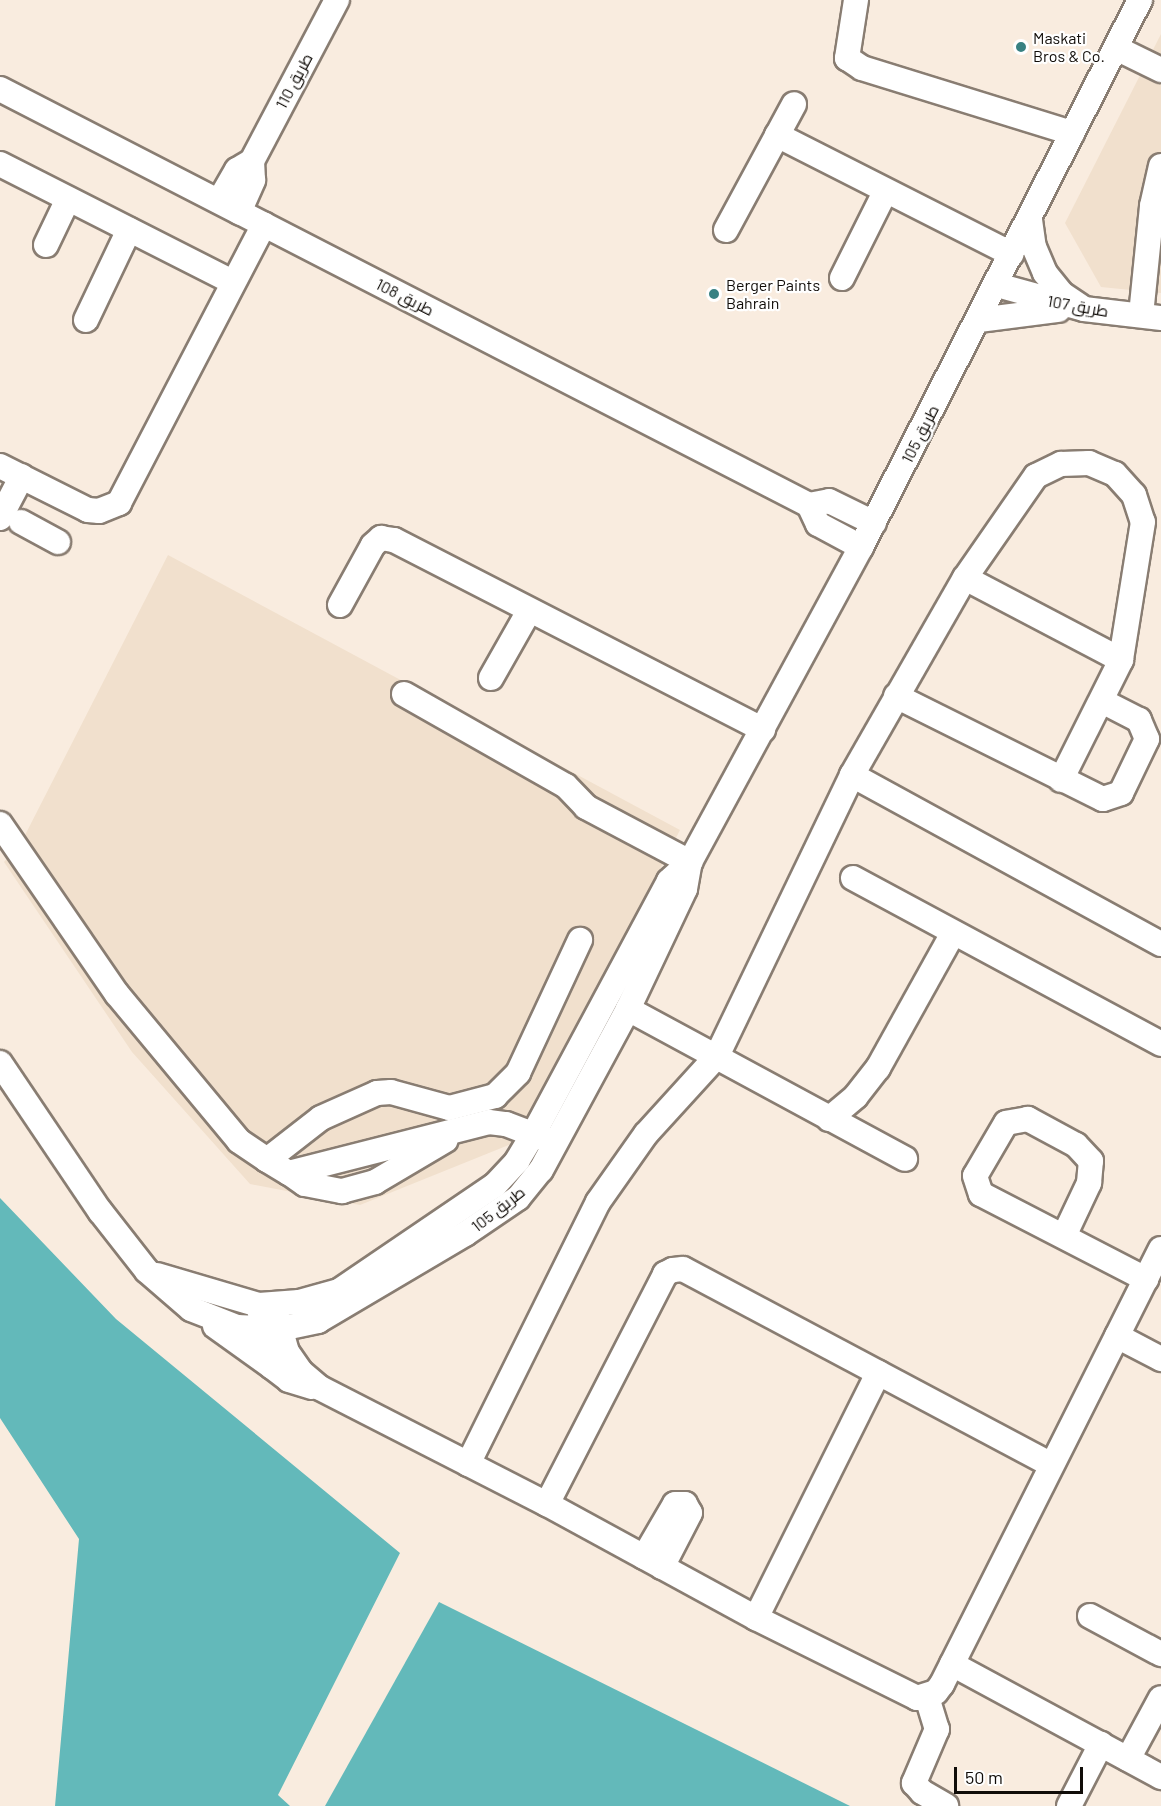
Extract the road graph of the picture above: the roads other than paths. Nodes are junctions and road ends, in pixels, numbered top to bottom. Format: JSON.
{"nodes":[{"id":1,"x":337,"y":0,"type":"edge"},
{"id":2,"x":856,"y":0,"type":"edge"},
{"id":3,"x":1140,"y":0,"type":"edge"},
{"id":4,"x":1116,"y":48,"type":"junction"},
{"id":5,"x":1161,"y":70,"type":"edge"},
{"id":6,"x":0,"y":89,"type":"edge"},
{"id":7,"x":794,"y":104,"type":"dead end"},
{"id":8,"x":1072,"y":133,"type":"junction"},
{"id":9,"x":777,"y":135,"type":"junction"},
{"id":10,"x":0,"y":164,"type":"edge"},
{"id":11,"x":1161,"y":166,"type":"edge"},
{"id":12,"x":885,"y":192,"type":"junction"},
{"id":13,"x":68,"y":199,"type":"junction"},
{"id":14,"x":229,"y":206,"type":"junction"},
{"id":15,"x":1030,"y":220,"type":"junction"},
{"id":16,"x":264,"y":224,"type":"junction"},
{"id":17,"x":129,"y":230,"type":"junction"},
{"id":18,"x":726,"y":230,"type":"dead end"},
{"id":19,"x":46,"y":245,"type":"dead end"},
{"id":20,"x":1012,"y":254,"type":"junction"},
{"id":21,"x":842,"y":278,"type":"dead end"},
{"id":22,"x":233,"y":282,"type":"junction"},
{"id":23,"x":997,"y":285,"type":"junction"},
{"id":24,"x":1084,"y":309,"type":"junction"},
{"id":25,"x":1151,"y":316,"type":"edge"},
{"id":26,"x":86,"y":320,"type":"dead end"},
{"id":27,"x":979,"y":320,"type":"junction"},
{"id":28,"x":0,"y":466,"type":"edge"},
{"id":29,"x":22,"y":477,"type":"junction"},
{"id":30,"x":52,"y":494,"type":"junction"},
{"id":31,"x":809,"y":505,"type":"junction"},
{"id":32,"x":19,"y":523,"type":"edge"},
{"id":33,"x":873,"y":523,"type":"junction"},
{"id":34,"x":58,"y":542,"type":"dead end"},
{"id":35,"x":861,"y":547,"type":"junction"},
{"id":36,"x":965,"y":578,"type":"junction"},
{"id":37,"x":340,"y":605,"type":"dead end"},
{"id":38,"x":529,"y":611,"type":"junction"},
{"id":39,"x":1121,"y":660,"type":"junction"},
{"id":40,"x":491,"y":678,"type":"dead end"},
{"id":41,"x":404,"y":693,"type":"dead end"},
{"id":42,"x":896,"y":696,"type":"junction"},
{"id":43,"x":1102,"y":701,"type":"junction"},
{"id":44,"x":763,"y":730,"type":"junction"},
{"id":45,"x":852,"y":775,"type":"junction"},
{"id":46,"x":1061,"y":780,"type":"junction"},
{"id":47,"x":0,"y":824,"type":"edge"},
{"id":48,"x":690,"y":862,"type":"junction"},
{"id":49,"x":853,"y":878,"type":"dead end"},
{"id":50,"x":953,"y":933,"type":"junction"},
{"id":51,"x":580,"y":940,"type":"dead end"},
{"id":52,"x":1161,"y":944,"type":"edge"},
{"id":53,"x":628,"y":1009,"type":"junction"},
{"id":54,"x":606,"y":1027,"type":"junction"},
{"id":55,"x":1161,"y":1044,"type":"edge"},
{"id":56,"x":717,"y":1056,"type":"junction"},
{"id":57,"x":0,"y":1063,"type":"edge"},
{"id":58,"x":835,"y":1123,"type":"junction"},
{"id":59,"x":468,"y":1126,"type":"junction"},
{"id":60,"x":534,"y":1133,"type":"junction"},
{"id":61,"x":556,"y":1144,"type":"junction"},
{"id":62,"x":905,"y":1159,"type":"dead end"},
{"id":63,"x":267,"y":1160,"type":"junction"},
{"id":64,"x":289,"y":1173,"type":"junction"},
{"id":65,"x":1064,"y":1236,"type":"junction"},
{"id":66,"x":1161,"y":1249,"type":"edge"},
{"id":67,"x":147,"y":1271,"type":"junction"},
{"id":68,"x":1146,"y":1279,"type":"junction"},
{"id":69,"x":191,"y":1309,"type":"junction"},
{"id":70,"x":269,"y":1317,"type":"junction"},
{"id":71,"x":1117,"y":1336,"type":"junction"},
{"id":72,"x":1161,"y":1359,"type":"edge"},
{"id":73,"x":272,"y":1367,"type":"junction"},
{"id":74,"x":878,"y":1373,"type":"junction"},
{"id":75,"x":320,"y":1388,"type":"junction"},
{"id":76,"x":468,"y":1464,"type":"junction"},
{"id":77,"x":1051,"y":1465,"type":"junction"},
{"id":78,"x":547,"y":1504,"type":"junction"},
{"id":79,"x":1090,"y":1616,"type":"dead end"},
{"id":80,"x":756,"y":1618,"type":"junction"},
{"id":81,"x":1161,"y":1654,"type":"edge"},
{"id":82,"x":952,"y":1664,"type":"junction"},
{"id":83,"x":927,"y":1697,"type":"junction"},
{"id":84,"x":1161,"y":1698,"type":"edge"},
{"id":85,"x":1101,"y":1744,"type":"junction"},
{"id":86,"x":1128,"y":1759,"type":"junction"},
{"id":87,"x":1161,"y":1777,"type":"edge"},
{"id":88,"x":946,"y":1806,"type":"edge"},
{"id":89,"x":1069,"y":1806,"type":"edge"}],
"edges":[{"from":1,"to":14,"type":"street","name":"طريق 110"},
{"from":2,"to":8,"type":"street"},
{"from":3,"to":4,"type":"street","name":"طريق 105"},
{"from":4,"to":5,"type":"street"},
{"from":4,"to":8,"type":"street","name":"طريق 105"},
{"from":6,"to":14,"type":"street","name":"طريق 108"},
{"from":7,"to":9,"type":"street"},
{"from":8,"to":15,"type":"street","name":"طريق 105"},
{"from":9,"to":12,"type":"street"},
{"from":9,"to":18,"type":"street"},
{"from":10,"to":13,"type":"street"},
{"from":11,"to":25,"type":"street"},
{"from":12,"to":20,"type":"street"},
{"from":12,"to":21,"type":"street"},
{"from":13,"to":17,"type":"street"},
{"from":13,"to":19,"type":"street"},
{"from":14,"to":16,"type":"street","name":"طريق 108"},
{"from":15,"to":20,"type":"street","name":"طريق 105"},
{"from":15,"to":24,"type":"street"},
{"from":16,"to":22,"type":"street"},
{"from":16,"to":31,"type":"street","name":"طريق 108"},
{"from":17,"to":22,"type":"street"},
{"from":17,"to":26,"type":"street"},
{"from":20,"to":23,"type":"street","name":"طريق 105"},
{"from":22,"to":30,"type":"street"},
{"from":23,"to":24,"type":"street","name":"طريق 107"},
{"from":23,"to":27,"type":"street","name":"طريق 105"},
{"from":24,"to":25,"type":"street","name":"طريق 107"},
{"from":24,"to":27,"type":"street"},
{"from":27,"to":33,"type":"street","name":"طريق 105"},
{"from":28,"to":29,"type":"street"},
{"from":29,"to":30,"type":"street"},
{"from":29,"to":32,"type":"street"},
{"from":30,"to":32,"type":"street"},
{"from":31,"to":33,"type":"street","name":"طريق 108"},
{"from":31,"to":35,"type":"street","name":"طريق 108"},
{"from":32,"to":34,"type":"street"},
{"from":33,"to":35,"type":"street","name":"طريق 105"},
{"from":35,"to":44,"type":"street","name":"طريق 105"},
{"from":36,"to":39,"type":"street"},
{"from":36,"to":39,"type":"street"},
{"from":36,"to":42,"type":"street"},
{"from":37,"to":38,"type":"street"},
{"from":38,"to":40,"type":"street"},
{"from":38,"to":44,"type":"street"},
{"from":39,"to":43,"type":"street"},
{"from":41,"to":48,"type":"street"},
{"from":42,"to":45,"type":"street"},
{"from":42,"to":46,"type":"street"},
{"from":43,"to":46,"type":"street"},
{"from":43,"to":46,"type":"street"},
{"from":44,"to":48,"type":"street","name":"طريق 105"},
{"from":45,"to":52,"type":"street"},
{"from":45,"to":56,"type":"street"},
{"from":47,"to":63,"type":"street"},
{"from":48,"to":53,"type":"street","name":"طريق 105"},
{"from":48,"to":54,"type":"street","name":"طريق 105"},
{"from":49,"to":50,"type":"street"},
{"from":50,"to":55,"type":"street"},
{"from":50,"to":58,"type":"street"},
{"from":51,"to":63,"type":"street"},
{"from":53,"to":54,"type":"street","name":"طريق 105"},
{"from":53,"to":56,"type":"street"},
{"from":54,"to":60,"type":"street","name":"طريق 105"},
{"from":54,"to":61,"type":"street","name":"طريق 105"},
{"from":56,"to":58,"type":"street"},
{"from":56,"to":76,"type":"street"},
{"from":57,"to":67,"type":"street","name":"طريق 105"},
{"from":58,"to":62,"type":"street"},
{"from":59,"to":60,"type":"street"},
{"from":59,"to":64,"type":"street"},
{"from":59,"to":64,"type":"street"},
{"from":60,"to":61,"type":"street"},
{"from":60,"to":70,"type":"street","name":"طريق 105"},
{"from":61,"to":70,"type":"street","name":"طريق 105"},
{"from":63,"to":64,"type":"street"},
{"from":65,"to":65,"type":"street"},
{"from":65,"to":68,"type":"street"},
{"from":66,"to":68,"type":"street"},
{"from":67,"to":69,"type":"street","name":"طريق 105"},
{"from":67,"to":70,"type":"street","name":"طريق 105"},
{"from":68,"to":71,"type":"street"},
{"from":69,"to":70,"type":"street","name":"طريق 105"},
{"from":69,"to":73,"type":"street"},
{"from":70,"to":73,"type":"street"},
{"from":70,"to":75,"type":"street"},
{"from":71,"to":72,"type":"street"},
{"from":71,"to":77,"type":"street"},
{"from":73,"to":75,"type":"street"},
{"from":74,"to":77,"type":"street"},
{"from":74,"to":78,"type":"street"},
{"from":74,"to":80,"type":"street"},
{"from":75,"to":76,"type":"street"},
{"from":76,"to":78,"type":"street"},
{"from":77,"to":82,"type":"street"},
{"from":78,"to":80,"type":"street"},
{"from":79,"to":81,"type":"street"},
{"from":80,"to":83,"type":"street"},
{"from":82,"to":83,"type":"street"},
{"from":82,"to":85,"type":"street"},
{"from":83,"to":88,"type":"street"},
{"from":84,"to":86,"type":"street"},
{"from":85,"to":86,"type":"street"},
{"from":85,"to":89,"type":"street"},
{"from":86,"to":87,"type":"street"}]}
